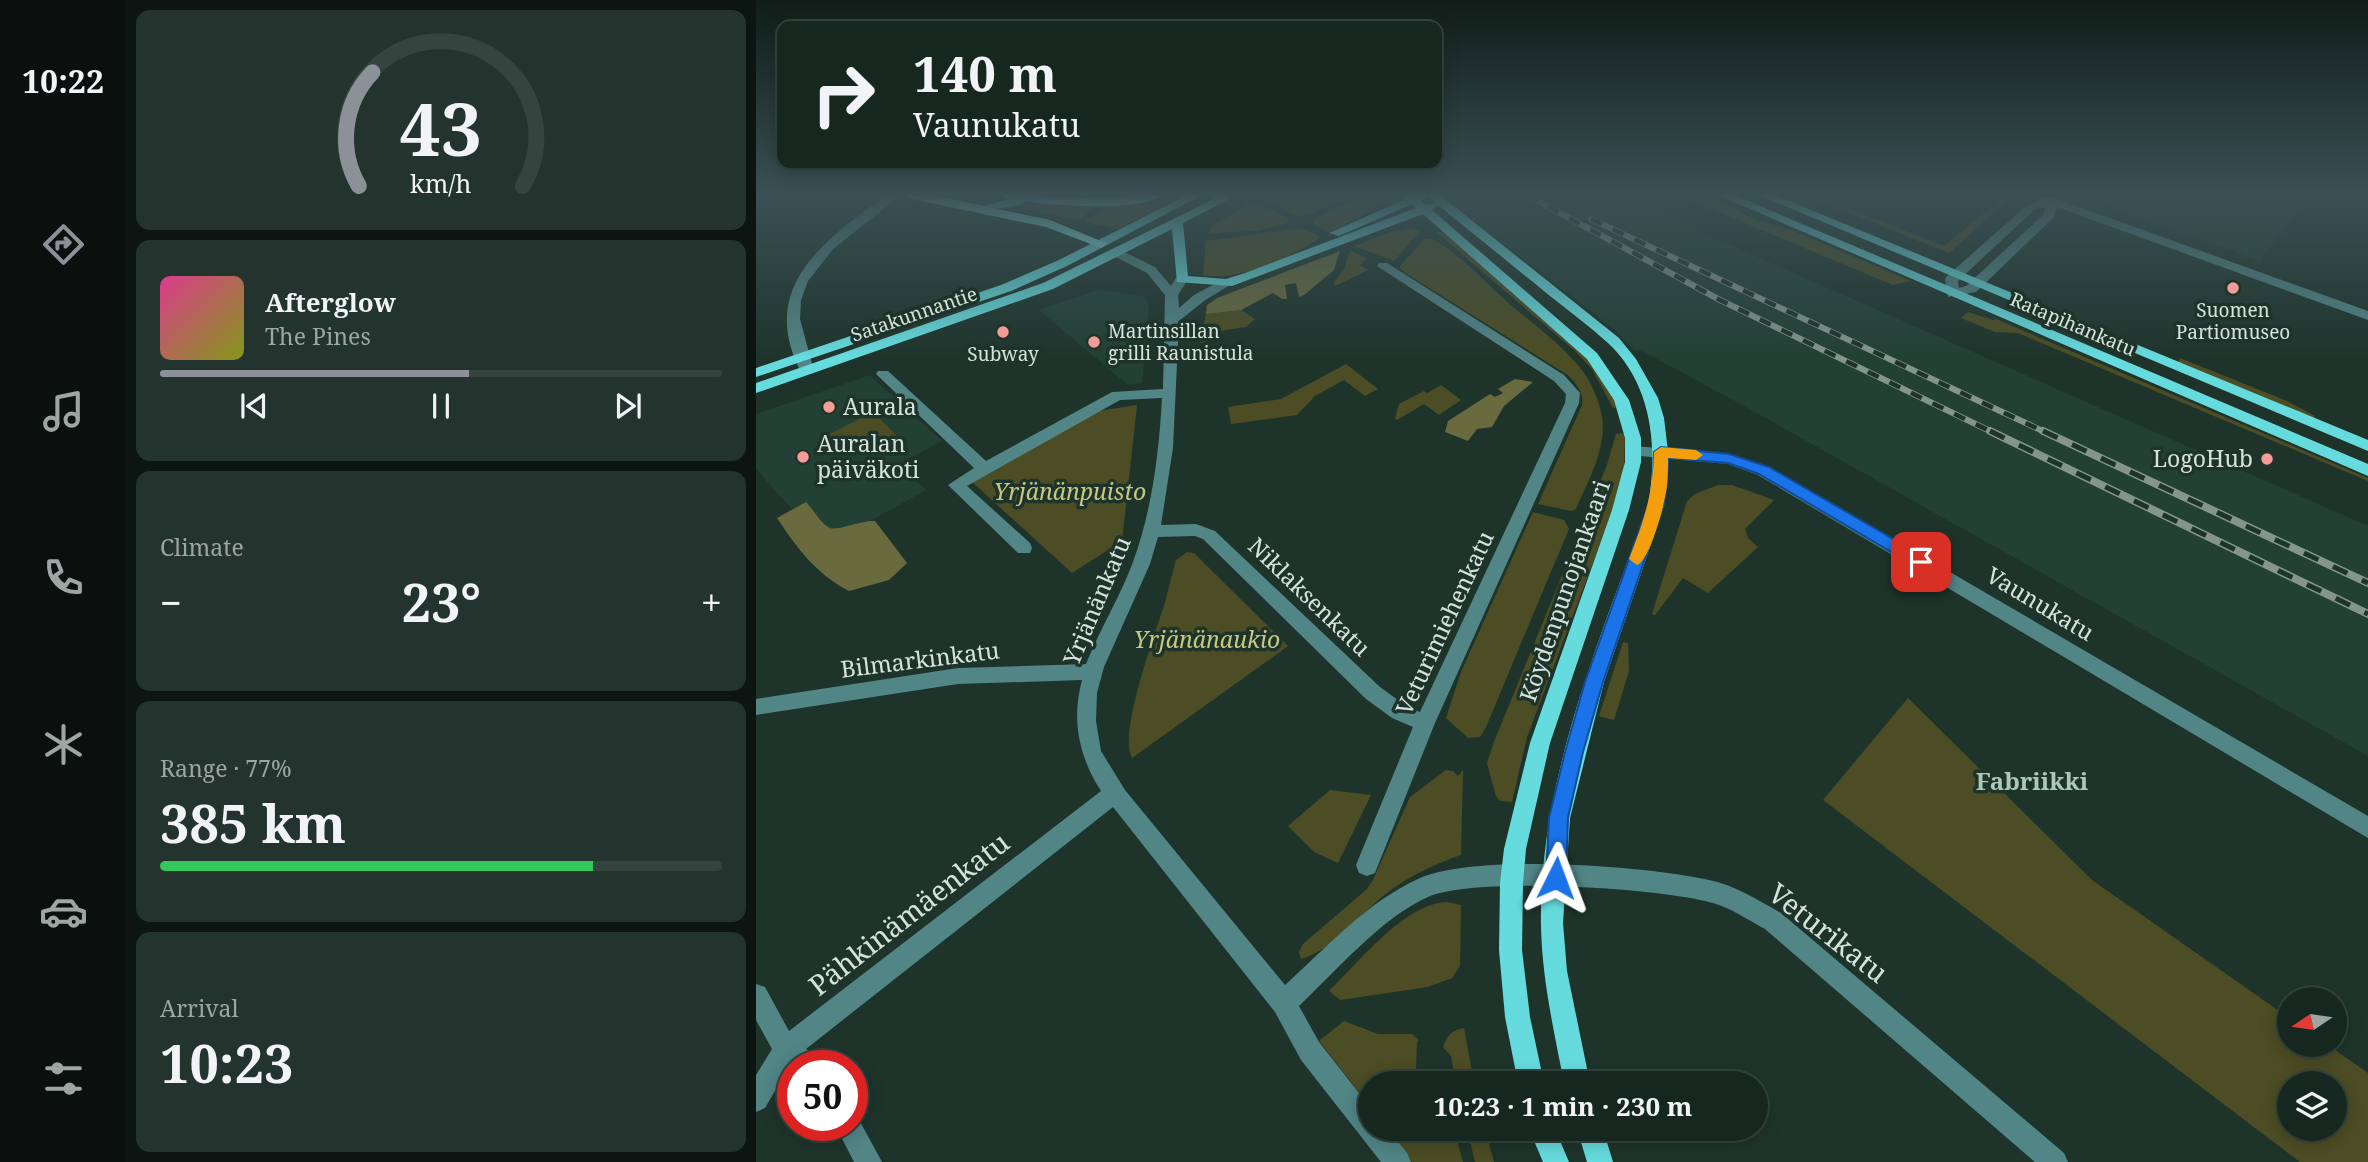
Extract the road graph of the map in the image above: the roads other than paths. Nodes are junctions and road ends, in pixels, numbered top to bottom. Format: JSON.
{"nodes":[{"id":1,"x":827,"y":249,"type":"edge"},
{"id":2,"x":1090,"y":249,"type":"edge"},
{"id":3,"x":1111,"y":249,"type":"edge"},
{"id":4,"x":1125,"y":249,"type":"edge"},
{"id":5,"x":1179,"y":249,"type":"edge"},
{"id":6,"x":1324,"y":249,"type":"edge"},
{"id":7,"x":1472,"y":249,"type":"edge"},
{"id":8,"x":1500,"y":249,"type":"edge"},
{"id":9,"x":1849,"y":249,"type":"edge"},
{"id":10,"x":1894,"y":249,"type":"edge"},
{"id":11,"x":1984,"y":249,"type":"edge"},
{"id":12,"x":2014,"y":249,"type":"edge"},
{"id":13,"x":2190,"y":249,"type":"edge"},
{"id":14,"x":1118,"y":253,"type":"junction"},
{"id":15,"x":1383,"y":266,"type":"dead end"},
{"id":16,"x":1956,"y":275,"type":"junction"},
{"id":17,"x":1182,"y":279,"type":"junction"},
{"id":18,"x":1227,"y":283,"type":"junction"},
{"id":19,"x":1977,"y":284,"type":"junction"},
{"id":20,"x":1953,"y":294,"type":"junction"},
{"id":21,"x":1172,"y":295,"type":"junction"},
{"id":22,"x":2368,"y":316,"type":"edge"},
{"id":23,"x":1172,"y":320,"type":"junction"},
{"id":24,"x":805,"y":364,"type":"junction"},
{"id":25,"x":756,"y":373,"type":"edge"},
{"id":26,"x":883,"y":374,"type":"dead end"},
{"id":27,"x":756,"y":388,"type":"edge"},
{"id":28,"x":1168,"y":393,"type":"junction"},
{"id":29,"x":2368,"y":446,"type":"edge"},
{"id":30,"x":1634,"y":451,"type":"junction"},
{"id":31,"x":1661,"y":452,"type":"junction"},
{"id":32,"x":985,"y":469,"type":"junction"},
{"id":33,"x":2368,"y":470,"type":"edge"},
{"id":34,"x":1151,"y":531,"type":"junction"},
{"id":35,"x":1024,"y":548,"type":"dead end"},
{"id":36,"x":1091,"y":672,"type":"junction"},
{"id":37,"x":756,"y":707,"type":"edge"},
{"id":38,"x":1425,"y":723,"type":"junction"},
{"id":39,"x":1116,"y":792,"type":"junction"},
{"id":40,"x":2368,"y":828,"type":"edge"},
{"id":41,"x":1367,"y":865,"type":"dead end"},
{"id":42,"x":1511,"y":877,"type":"junction"},
{"id":43,"x":1556,"y":878,"type":"junction"},
{"id":44,"x":756,"y":996,"type":"edge"},
{"id":45,"x":1284,"y":1003,"type":"junction"},
{"id":46,"x":786,"y":1049,"type":"junction"},
{"id":47,"x":1528,"y":1071,"type":"edge"},
{"id":48,"x":1573,"y":1071,"type":"edge"},
{"id":49,"x":756,"y":1099,"type":"edge"},
{"id":50,"x":1358,"y":1112,"type":"edge"},
{"id":51,"x":857,"y":1141,"type":"edge"},
{"id":52,"x":1381,"y":1141,"type":"edge"},
{"id":53,"x":1547,"y":1141,"type":"edge"},
{"id":54,"x":1594,"y":1141,"type":"edge"},
{"id":55,"x":869,"y":1162,"type":"edge"},
{"id":56,"x":1398,"y":1162,"type":"edge"},
{"id":57,"x":1556,"y":1162,"type":"edge"},
{"id":58,"x":1600,"y":1162,"type":"edge"},
{"id":59,"x":2055,"y":1162,"type":"edge"}],
"edges":[{"from":1,"to":24,"type":"street"},
{"from":2,"to":24,"type":"main road","name":"Satakunnantie"},
{"from":3,"to":14,"type":"main road"},
{"from":4,"to":14,"type":"main road","name":"Satakunnantie"},
{"from":5,"to":17,"type":"main road"},
{"from":6,"to":18,"type":"main road"},
{"from":7,"to":30,"type":"main road","name":"Köydenpunojankaari"},
{"from":8,"to":31,"type":"main road"},
{"from":9,"to":20,"type":"main road","name":"Ratapihankatu"},
{"from":10,"to":16,"type":"main road","name":"Ratapihankatu"},
{"from":11,"to":16,"type":"street"},
{"from":12,"to":19,"type":"street"},
{"from":13,"to":22,"type":"street"},
{"from":14,"to":21,"type":"street"},
{"from":14,"to":24,"type":"main road","name":"Satakunnantie"},
{"from":15,"to":38,"type":"street","name":"Veturimiehenkatu"},
{"from":16,"to":19,"type":"main road","name":"Ratapihankatu"},
{"from":16,"to":20,"type":"street"},
{"from":17,"to":18,"type":"main road"},
{"from":17,"to":21,"type":"street"},
{"from":18,"to":23,"type":"street"},
{"from":19,"to":20,"type":"street"},
{"from":19,"to":29,"type":"main road","name":"Ratapihankatu"},
{"from":20,"to":33,"type":"main road","name":"Ratapihankatu"},
{"from":21,"to":23,"type":"street","name":"Yrjänänkatu"},
{"from":23,"to":28,"type":"street","name":"Yrjänänkatu"},
{"from":24,"to":25,"type":"main road","name":"Satakunnantie"},
{"from":24,"to":27,"type":"main road","name":"Satakunnantie"},
{"from":26,"to":32,"type":"street"},
{"from":28,"to":32,"type":"street"},
{"from":28,"to":34,"type":"street","name":"Yrjänänkatu"},
{"from":30,"to":31,"type":"street","name":"Vaunukatu"},
{"from":30,"to":42,"type":"main road","name":"Köydenpunojankaari"},
{"from":31,"to":40,"type":"street","name":"Vaunukatu"},
{"from":31,"to":43,"type":"main road"},
{"from":32,"to":35,"type":"street"},
{"from":34,"to":36,"type":"street","name":"Yrjänänkatu"},
{"from":34,"to":38,"type":"street","name":"Niklaksenkatu"},
{"from":36,"to":37,"type":"street","name":"Bilmarkinkatu"},
{"from":36,"to":39,"type":"street","name":"Yrjänänkatu"},
{"from":38,"to":41,"type":"street","name":"Veturimiehenkatu"},
{"from":39,"to":45,"type":"street","name":"Yrjänänkatu"},
{"from":39,"to":46,"type":"street","name":"Pähkinämäenkatu"},
{"from":42,"to":43,"type":"street","name":"Veturikatu"},
{"from":42,"to":45,"type":"street","name":"Veturikatu"},
{"from":42,"to":47,"type":"main road","name":"Köydenpunojankaari"},
{"from":43,"to":48,"type":"main road"},
{"from":43,"to":59,"type":"street","name":"Veturikatu"},
{"from":44,"to":46,"type":"street"},
{"from":45,"to":50,"type":"street","name":"Yrjänänkatu"},
{"from":46,"to":49,"type":"street","name":"Pähkinämäenkatu"},
{"from":51,"to":55,"type":"street"},
{"from":52,"to":56,"type":"street","name":"Yrjänänkatu"},
{"from":53,"to":57,"type":"main road"},
{"from":54,"to":58,"type":"main road"}]}
